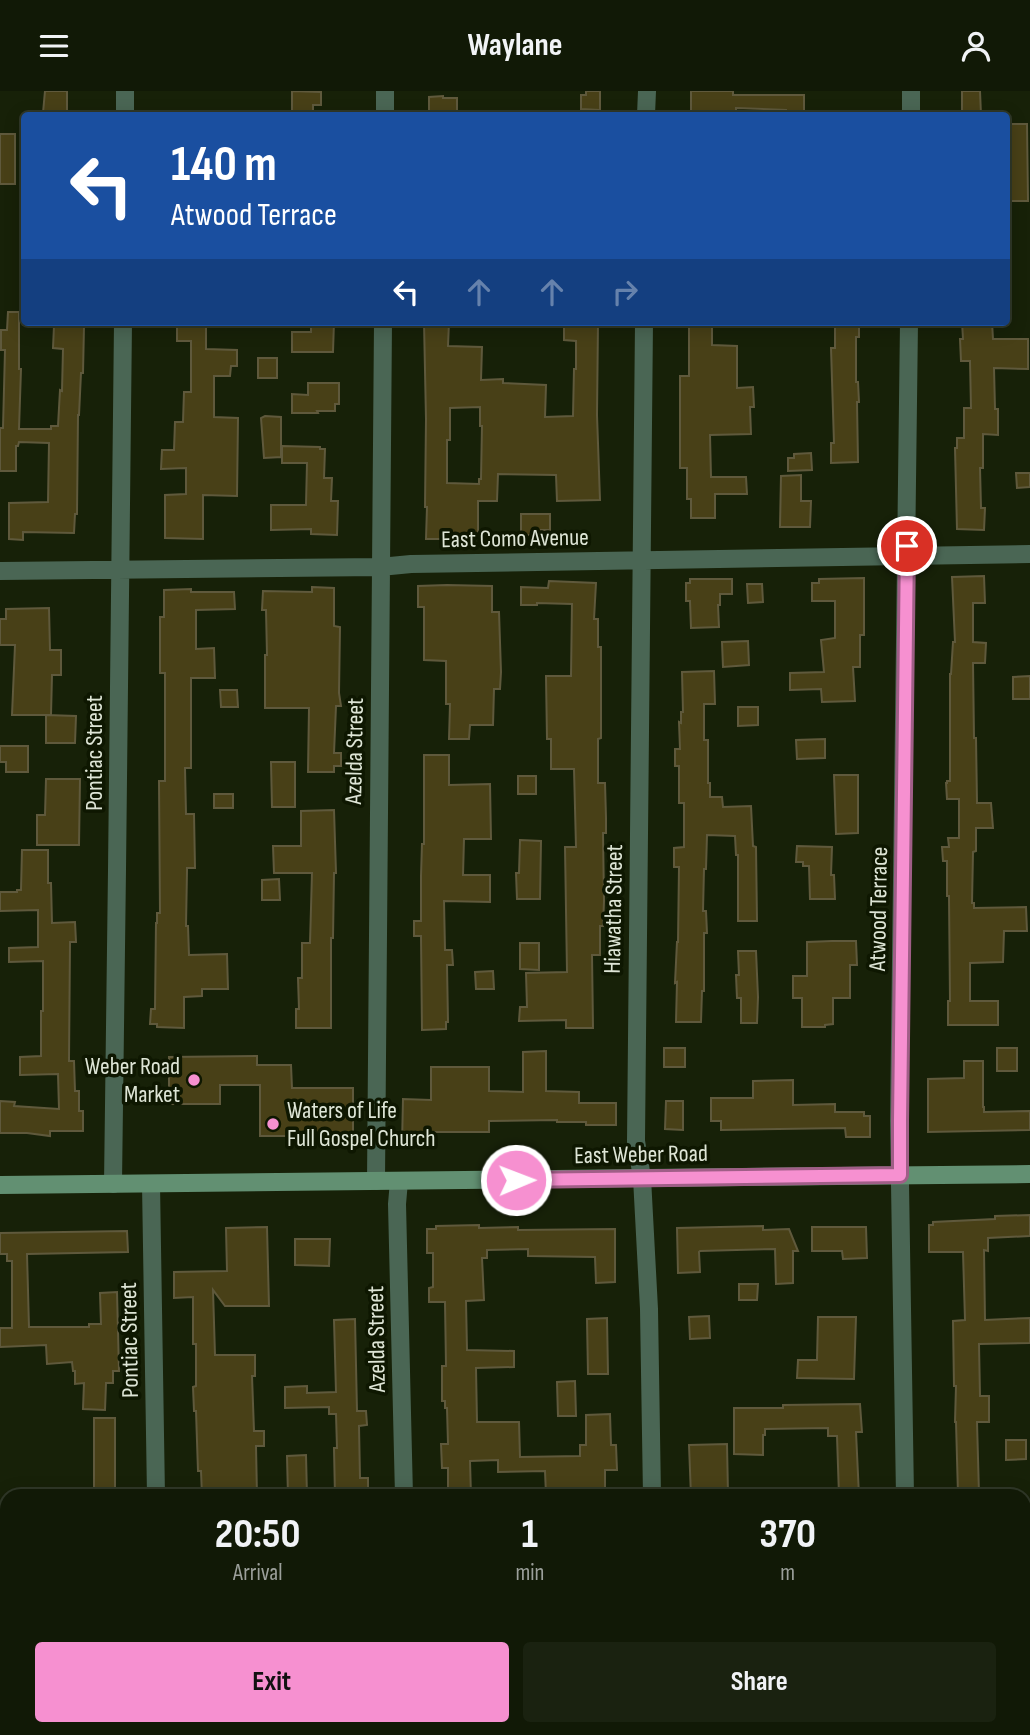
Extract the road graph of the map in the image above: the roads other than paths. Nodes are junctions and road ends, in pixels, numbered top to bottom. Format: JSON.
{"nodes":[{"id":1,"x":125,"y":91,"type":"edge"},
{"id":2,"x":385,"y":91,"type":"edge"},
{"id":3,"x":647,"y":91,"type":"edge"},
{"id":4,"x":911,"y":91,"type":"edge"},
{"id":5,"x":125,"y":112,"type":"edge"},
{"id":6,"x":385,"y":112,"type":"edge"},
{"id":7,"x":646,"y":112,"type":"edge"},
{"id":8,"x":911,"y":112,"type":"edge"},
{"id":9,"x":122,"y":326,"type":"edge"},
{"id":10,"x":383,"y":326,"type":"edge"},
{"id":11,"x":644,"y":326,"type":"edge"},
{"id":12,"x":909,"y":326,"type":"edge"},
{"id":13,"x":1030,"y":554,"type":"edge"},
{"id":14,"x":907,"y":556,"type":"junction"},
{"id":15,"x":642,"y":561,"type":"junction"},
{"id":16,"x":380,"y":566,"type":"junction"},
{"id":17,"x":120,"y":569,"type":"junction"},
{"id":18,"x":0,"y":571,"type":"edge"},
{"id":19,"x":1030,"y":1174,"type":"edge"},
{"id":20,"x":900,"y":1175,"type":"junction"},
{"id":21,"x":642,"y":1178,"type":"junction"},
{"id":22,"x":376,"y":1181,"type":"junction"},
{"id":23,"x":399,"y":1181,"type":"junction"},
{"id":24,"x":113,"y":1184,"type":"junction"},
{"id":25,"x":150,"y":1184,"type":"junction"},
{"id":26,"x":0,"y":1185,"type":"edge"},
{"id":27,"x":156,"y":1489,"type":"edge"},
{"id":28,"x":404,"y":1489,"type":"edge"},
{"id":29,"x":652,"y":1489,"type":"edge"},
{"id":30,"x":905,"y":1489,"type":"edge"}],
"edges":[{"from":1,"to":5,"type":"street"},
{"from":2,"to":6,"type":"street"},
{"from":3,"to":7,"type":"street"},
{"from":4,"to":8,"type":"street"},
{"from":9,"to":17,"type":"street","name":"Pontiac Street"},
{"from":10,"to":16,"type":"street","name":"Azelda Street"},
{"from":11,"to":15,"type":"street","name":"Hiawatha Street"},
{"from":12,"to":14,"type":"street","name":"Atwood Terrace"},
{"from":13,"to":14,"type":"street","name":"East Como Avenue"},
{"from":14,"to":15,"type":"street","name":"East Como Avenue"},
{"from":14,"to":20,"type":"street","name":"Atwood Terrace"},
{"from":15,"to":16,"type":"street","name":"East Como Avenue"},
{"from":15,"to":21,"type":"street","name":"Hiawatha Street"},
{"from":16,"to":17,"type":"street","name":"East Como Avenue"},
{"from":16,"to":22,"type":"street","name":"Azelda Street"},
{"from":17,"to":18,"type":"street","name":"East Como Avenue"},
{"from":17,"to":24,"type":"street","name":"Pontiac Street"},
{"from":19,"to":20,"type":"street","name":"East Weber Road"},
{"from":20,"to":21,"type":"street","name":"East Weber Road"},
{"from":20,"to":30,"type":"street","name":"Atwood Terrace"},
{"from":21,"to":23,"type":"street","name":"East Weber Road"},
{"from":21,"to":29,"type":"street","name":"Hiawatha Street"},
{"from":22,"to":23,"type":"street","name":"East Weber Road"},
{"from":22,"to":25,"type":"street","name":"East Weber Road"},
{"from":23,"to":28,"type":"street","name":"Azelda Street"},
{"from":24,"to":25,"type":"street","name":"East Weber Road"},
{"from":24,"to":26,"type":"street","name":"East Weber Road"},
{"from":25,"to":27,"type":"street","name":"Pontiac Street"}]}
